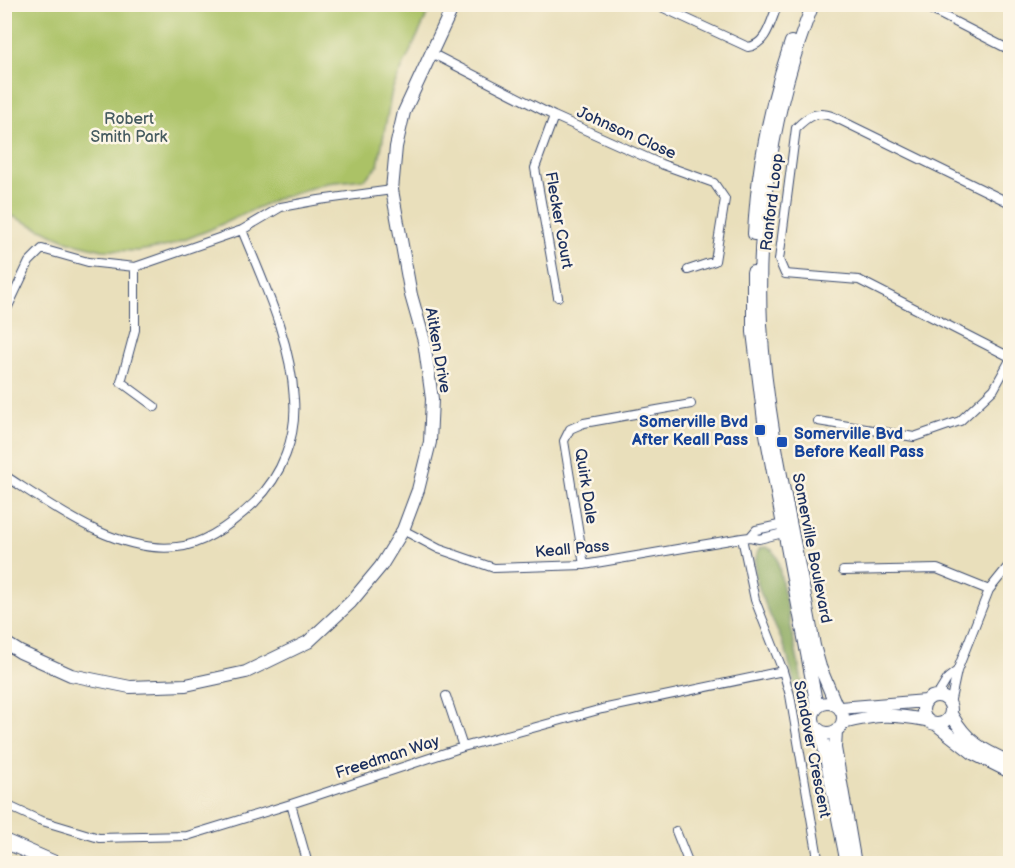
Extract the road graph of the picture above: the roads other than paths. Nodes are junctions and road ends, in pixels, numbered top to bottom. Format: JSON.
{"nodes":[{"id":1,"x":454,"y":4,"type":"edge"},
{"id":2,"x":655,"y":4,"type":"edge"},
{"id":3,"x":778,"y":4,"type":"edge"},
{"id":4,"x":804,"y":4,"type":"edge"},
{"id":5,"x":813,"y":4,"type":"edge"},
{"id":6,"x":920,"y":4,"type":"edge"},
{"id":7,"x":1011,"y":50,"type":"edge"},
{"id":8,"x":431,"y":53,"type":"junction"},
{"id":9,"x":554,"y":116,"type":"junction"},
{"id":10,"x":392,"y":190,"type":"junction"},
{"id":11,"x":1011,"y":203,"type":"edge"},
{"id":12,"x":242,"y":230,"type":"junction"},
{"id":13,"x":135,"y":267,"type":"junction"},
{"id":14,"x":688,"y":270,"type":"dead end"},
{"id":15,"x":558,"y":297,"type":"dead end"},
{"id":16,"x":4,"y":315,"type":"edge"},
{"id":17,"x":1011,"y":358,"type":"edge"},
{"id":18,"x":691,"y":404,"type":"dead end"},
{"id":19,"x":155,"y":407,"type":"dead end"},
{"id":20,"x":818,"y":421,"type":"dead end"},
{"id":21,"x":4,"y":475,"type":"edge"},
{"id":22,"x":788,"y":528,"type":"junction"},
{"id":23,"x":403,"y":530,"type":"junction"},
{"id":24,"x":746,"y":537,"type":"junction"},
{"id":25,"x":1011,"y":564,"type":"edge"},
{"id":26,"x":584,"y":565,"type":"junction"},
{"id":27,"x":843,"y":571,"type":"dead end"},
{"id":28,"x":989,"y":591,"type":"junction"},
{"id":29,"x":4,"y":642,"type":"edge"},
{"id":30,"x":783,"y":671,"type":"junction"},
{"id":31,"x":957,"y":671,"type":"junction"},
{"id":32,"x":446,"y":696,"type":"dead end"},
{"id":33,"x":932,"y":699,"type":"junction"},
{"id":34,"x":838,"y":706,"type":"junction"},
{"id":35,"x":817,"y":707,"type":"junction"},
{"id":36,"x":950,"y":709,"type":"junction"},
{"id":37,"x":932,"y":723,"type":"junction"},
{"id":38,"x":840,"y":727,"type":"junction"},
{"id":39,"x":821,"y":732,"type":"junction"},
{"id":40,"x":463,"y":747,"type":"junction"},
{"id":41,"x":1011,"y":762,"type":"edge"},
{"id":42,"x":1011,"y":772,"type":"edge"},
{"id":43,"x":4,"y":804,"type":"edge"},
{"id":44,"x":291,"y":804,"type":"junction"},
{"id":45,"x":676,"y":831,"type":"dead end"},
{"id":46,"x":4,"y":841,"type":"edge"},
{"id":47,"x":57,"y":864,"type":"edge"},
{"id":48,"x":308,"y":864,"type":"edge"},
{"id":49,"x":689,"y":864,"type":"edge"},
{"id":50,"x":819,"y":864,"type":"edge"},
{"id":51,"x":847,"y":864,"type":"edge"},
{"id":52,"x":855,"y":864,"type":"edge"}],
"edges":[{"from":1,"to":8,"type":"main road","name":"Aitken Drive"},
{"from":2,"to":3,"type":"street"},
{"from":4,"to":22,"type":"main road","name":"Somerville Boulevard"},
{"from":5,"to":22,"type":"main road","name":"Somerville Boulevard"},
{"from":6,"to":7,"type":"street"},
{"from":8,"to":9,"type":"street","name":"Johnson Close"},
{"from":8,"to":10,"type":"main road","name":"Aitken Drive"},
{"from":9,"to":14,"type":"street","name":"Johnson Close"},
{"from":9,"to":15,"type":"street","name":"Flecker Court"},
{"from":10,"to":12,"type":"street"},
{"from":10,"to":23,"type":"main road","name":"Aitken Drive"},
{"from":11,"to":17,"type":"street","name":"Ranford Loop"},
{"from":12,"to":13,"type":"street"},
{"from":12,"to":21,"type":"street"},
{"from":13,"to":16,"type":"street"},
{"from":13,"to":19,"type":"street"},
{"from":17,"to":20,"type":"street"},
{"from":18,"to":26,"type":"street","name":"Quirk Dale"},
{"from":22,"to":24,"type":"street","name":"Keall Pass"},
{"from":22,"to":34,"type":"main road","name":"Somerville Boulevard"},
{"from":22,"to":35,"type":"main road","name":"Somerville Boulevard"},
{"from":23,"to":26,"type":"street","name":"Keall Pass"},
{"from":23,"to":29,"type":"main road","name":"Aitken Drive"},
{"from":24,"to":26,"type":"street","name":"Keall Pass"},
{"from":24,"to":30,"type":"street","name":"Sandover Crescent"},
{"from":25,"to":28,"type":"street"},
{"from":27,"to":28,"type":"street"},
{"from":28,"to":31,"type":"street"},
{"from":30,"to":40,"type":"street","name":"Freedman Way"},
{"from":30,"to":50,"type":"street","name":"Sandover Crescent"},
{"from":31,"to":33,"type":"street"},
{"from":31,"to":36,"type":"street"},
{"from":32,"to":40,"type":"street"},
{"from":33,"to":34,"type":"main road"},
{"from":33,"to":36,"type":"main road"},
{"from":33,"to":37,"type":"main road"},
{"from":34,"to":35,"type":"main road"},
{"from":34,"to":38,"type":"main road"},
{"from":35,"to":39,"type":"main road"},
{"from":36,"to":37,"type":"main road"},
{"from":36,"to":41,"type":"main road"},
{"from":37,"to":38,"type":"main road"},
{"from":37,"to":42,"type":"main road"},
{"from":38,"to":39,"type":"main road"},
{"from":38,"to":52,"type":"main road"},
{"from":39,"to":51,"type":"main road"},
{"from":40,"to":44,"type":"street","name":"Freedman Way"},
{"from":43,"to":44,"type":"street","name":"Freedman Way"},
{"from":44,"to":48,"type":"street"},
{"from":45,"to":49,"type":"street"},
{"from":46,"to":47,"type":"main road"}]}
